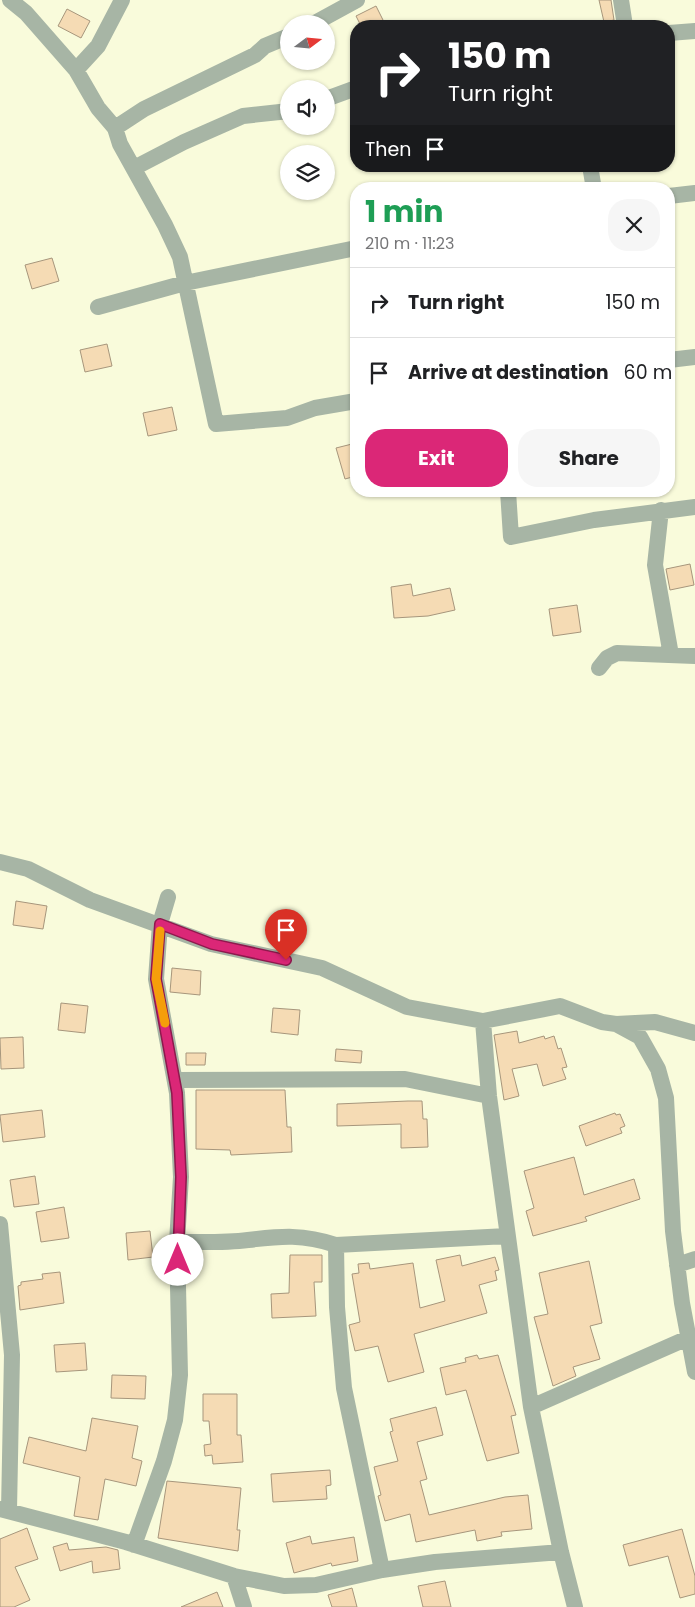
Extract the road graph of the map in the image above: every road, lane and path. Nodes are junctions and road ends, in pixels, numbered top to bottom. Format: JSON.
{"nodes":[{"id":1,"x":10,"y":0,"type":"edge"},
{"id":2,"x":122,"y":0,"type":"edge"},
{"id":3,"x":356,"y":0,"type":"edge"},
{"id":4,"x":621,"y":0,"type":"edge"},
{"id":5,"x":329,"y":15,"type":"edge"},
{"id":6,"x":624,"y":20,"type":"edge"},
{"id":7,"x":695,"y":31,"type":"edge"},
{"id":8,"x":675,"y":33,"type":"edge"},
{"id":9,"x":280,"y":40,"type":"edge"},
{"id":10,"x":76,"y":70,"type":"junction"},
{"id":11,"x":350,"y":90,"type":"edge"},
{"id":12,"x":335,"y":96,"type":"edge"},
{"id":13,"x":280,"y":112,"type":"edge"},
{"id":14,"x":115,"y":128,"type":"junction"},
{"id":15,"x":134,"y":168,"type":"junction"},
{"id":16,"x":695,"y":193,"type":"edge"},
{"id":17,"x":675,"y":195,"type":"edge"},
{"id":18,"x":350,"y":249,"type":"edge"},
{"id":19,"x":185,"y":283,"type":"junction"},
{"id":20,"x":98,"y":307,"type":"dead end"},
{"id":21,"x":695,"y":357,"type":"edge"},
{"id":22,"x":675,"y":359,"type":"edge"},
{"id":23,"x":350,"y":402,"type":"edge"},
{"id":24,"x":508,"y":497,"type":"edge"},
{"id":25,"x":695,"y":507,"type":"edge"},
{"id":26,"x":661,"y":510,"type":"junction"},
{"id":27,"x":670,"y":655,"type":"junction"},
{"id":28,"x":695,"y":656,"type":"edge"},
{"id":29,"x":599,"y":668,"type":"dead end"},
{"id":30,"x":0,"y":862,"type":"edge"},
{"id":31,"x":168,"y":897,"type":"dead end"},
{"id":32,"x":160,"y":924,"type":"junction"},
{"id":33,"x":483,"y":1021,"type":"junction"},
{"id":34,"x":616,"y":1024,"type":"junction"},
{"id":35,"x":695,"y":1033,"type":"edge"},
{"id":36,"x":175,"y":1080,"type":"junction"},
{"id":37,"x":489,"y":1096,"type":"junction"},
{"id":38,"x":0,"y":1224,"type":"edge"},
{"id":39,"x":507,"y":1236,"type":"junction"},
{"id":40,"x":177,"y":1242,"type":"junction"},
{"id":41,"x":336,"y":1245,"type":"junction"},
{"id":42,"x":695,"y":1259,"type":"edge"},
{"id":43,"x":677,"y":1265,"type":"junction"},
{"id":44,"x":688,"y":1338,"type":"junction"},
{"id":45,"x":695,"y":1372,"type":"edge"},
{"id":46,"x":531,"y":1407,"type":"junction"},
{"id":47,"x":4,"y":1509,"type":"edge"},
{"id":48,"x":134,"y":1545,"type":"junction"},
{"id":49,"x":561,"y":1552,"type":"junction"},
{"id":50,"x":382,"y":1570,"type":"junction"},
{"id":51,"x":234,"y":1576,"type":"junction"},
{"id":52,"x":244,"y":1607,"type":"edge"},
{"id":53,"x":575,"y":1607,"type":"edge"}],
"edges":[{"from":1,"to":10,"type":"street"},
{"from":2,"to":10,"type":"street"},
{"from":3,"to":5,"type":"street"},
{"from":4,"to":6,"type":"street"},
{"from":7,"to":8,"type":"street"},
{"from":9,"to":14,"type":"street"},
{"from":10,"to":14,"type":"street"},
{"from":11,"to":12,"type":"street"},
{"from":13,"to":15,"type":"street"},
{"from":14,"to":15,"type":"street"},
{"from":15,"to":19,"type":"street"},
{"from":16,"to":17,"type":"street"},
{"from":18,"to":19,"type":"street"},
{"from":19,"to":20,"type":"street"},
{"from":19,"to":23,"type":"street"},
{"from":21,"to":22,"type":"street"},
{"from":24,"to":26,"type":"street"},
{"from":25,"to":26,"type":"street"},
{"from":26,"to":27,"type":"street"},
{"from":27,"to":28,"type":"street"},
{"from":27,"to":29,"type":"street"},
{"from":30,"to":32,"type":"street"},
{"from":31,"to":32,"type":"street"},
{"from":32,"to":33,"type":"street"},
{"from":32,"to":36,"type":"street"},
{"from":33,"to":34,"type":"street"},
{"from":33,"to":37,"type":"street"},
{"from":34,"to":35,"type":"street"},
{"from":34,"to":43,"type":"street"},
{"from":36,"to":37,"type":"street"},
{"from":36,"to":40,"type":"street"},
{"from":37,"to":39,"type":"street"},
{"from":38,"to":47,"type":"street"},
{"from":39,"to":41,"type":"street"},
{"from":39,"to":46,"type":"street"},
{"from":40,"to":41,"type":"street"},
{"from":40,"to":48,"type":"street"},
{"from":41,"to":50,"type":"street"},
{"from":42,"to":43,"type":"street"},
{"from":43,"to":44,"type":"street"},
{"from":44,"to":45,"type":"street"},
{"from":44,"to":46,"type":"street"},
{"from":46,"to":49,"type":"street"},
{"from":47,"to":48,"type":"street"},
{"from":48,"to":51,"type":"street"},
{"from":49,"to":50,"type":"street"},
{"from":49,"to":53,"type":"street"},
{"from":50,"to":51,"type":"street"},
{"from":51,"to":52,"type":"street"}]}
